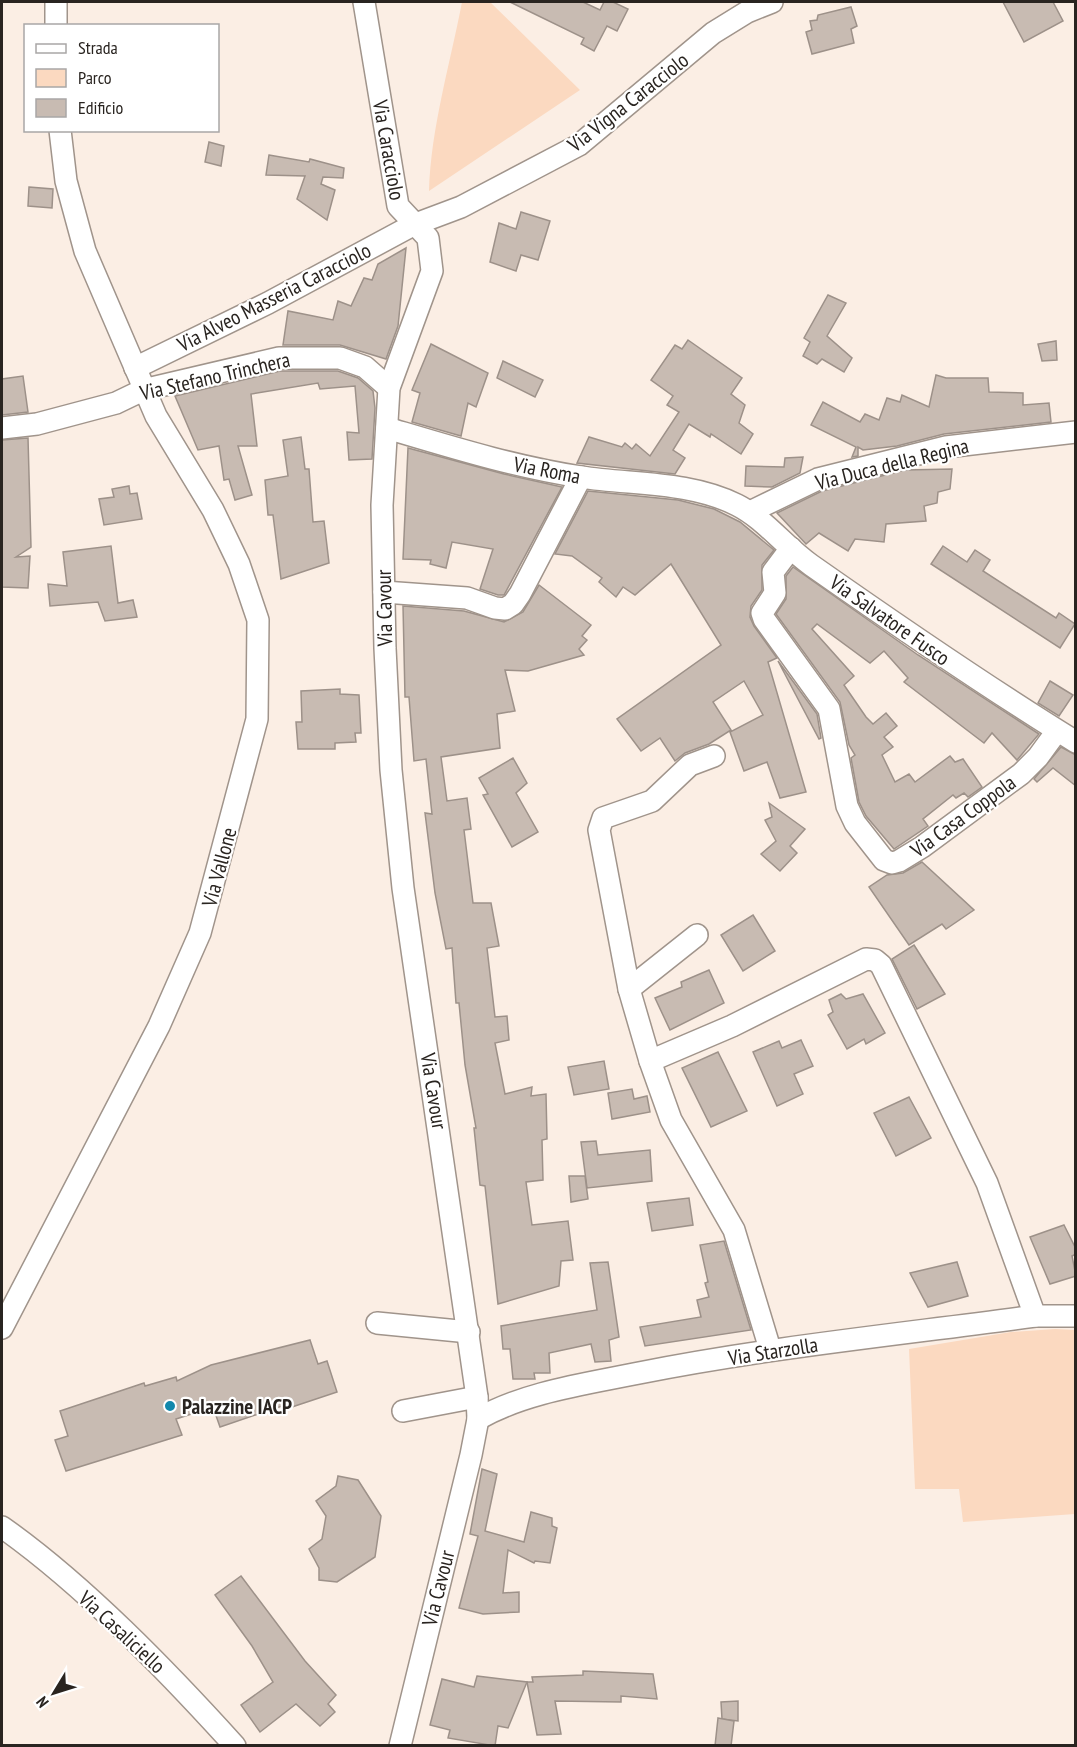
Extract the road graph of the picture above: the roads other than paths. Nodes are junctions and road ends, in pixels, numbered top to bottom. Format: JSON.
{"nodes":[{"id":1,"x":56,"y":2,"type":"edge"},
{"id":2,"x":364,"y":2,"type":"edge"},
{"id":3,"x":772,"y":2,"type":"edge"},
{"id":4,"x":56,"y":24,"type":"edge"},
{"id":5,"x":60,"y":132,"type":"edge"},
{"id":6,"x":413,"y":225,"type":"junction"},
{"id":7,"x":135,"y":368,"type":"junction"},
{"id":8,"x":389,"y":388,"type":"junction"},
{"id":9,"x":144,"y":390,"type":"junction"},
{"id":10,"x":2,"y":428,"type":"edge"},
{"id":11,"x":387,"y":428,"type":"junction"},
{"id":12,"x":1076,"y":432,"type":"edge"},
{"id":13,"x":581,"y":477,"type":"junction"},
{"id":14,"x":710,"y":494,"type":"joint"},
{"id":15,"x":750,"y":512,"type":"junction"},
{"id":16,"x":791,"y":548,"type":"junction"},
{"id":17,"x":384,"y":592,"type":"junction"},
{"id":18,"x":1057,"y":731,"type":"junction"},
{"id":19,"x":1076,"y":742,"type":"edge"},
{"id":20,"x":714,"y":756,"type":"dead end"},
{"id":21,"x":697,"y":935,"type":"dead end"},
{"id":22,"x":629,"y":989,"type":"junction"},
{"id":23,"x":650,"y":1061,"type":"junction"},
{"id":24,"x":1035,"y":1316,"type":"junction"},
{"id":25,"x":1076,"y":1316,"type":"edge"},
{"id":26,"x":377,"y":1323,"type":"dead end"},
{"id":27,"x":2,"y":1328,"type":"edge"},
{"id":28,"x":469,"y":1332,"type":"junction"},
{"id":29,"x":770,"y":1349,"type":"junction"},
{"id":30,"x":477,"y":1397,"type":"junction"},
{"id":31,"x":403,"y":1412,"type":"dead end"},
{"id":32,"x":478,"y":1419,"type":"junction"},
{"id":33,"x":2,"y":1527,"type":"edge"},
{"id":34,"x":235,"y":1746,"type":"edge"},
{"id":35,"x":400,"y":1746,"type":"edge"}],
"edges":[{"from":1,"to":4,"type":"street"},
{"from":2,"to":6,"type":"street","name":"Via Caracciolo"},
{"from":3,"to":6,"type":"street","name":"Via Vigna Caracciolo"},
{"from":5,"to":7,"type":"street","name":"Via Vallone"},
{"from":6,"to":7,"type":"street","name":"Via Alveo Masseria Caracciolo"},
{"from":6,"to":8,"type":"street","name":"Via Caracciolo"},
{"from":7,"to":9,"type":"street","name":"Via Vallone"},
{"from":8,"to":9,"type":"street","name":"Via Stefano Trinchera"},
{"from":8,"to":11,"type":"street","name":"Via Caracciolo"},
{"from":9,"to":10,"type":"street","name":"Via Stefano Trinchera"},
{"from":9,"to":27,"type":"street","name":"Via Vallone"},
{"from":11,"to":13,"type":"street","name":"Via Roma"},
{"from":11,"to":17,"type":"street","name":"Via Cavour"},
{"from":12,"to":15,"type":"street","name":"Via Duca della Regina"},
{"from":13,"to":14,"type":"street","name":"Via Roma"},
{"from":13,"to":17,"type":"street"},
{"from":14,"to":15,"type":"street","name":"Via Salvatore Fusco"},
{"from":15,"to":16,"type":"street","name":"Via Salvatore Fusco"},
{"from":16,"to":18,"type":"street","name":"Via Salvatore Fusco"},
{"from":16,"to":18,"type":"street","name":"Via Casa Coppola"},
{"from":17,"to":28,"type":"street","name":"Via Cavour"},
{"from":18,"to":19,"type":"street","name":"Via Salvatore Fusco"},
{"from":20,"to":22,"type":"street"},
{"from":21,"to":22,"type":"street"},
{"from":22,"to":23,"type":"street"},
{"from":23,"to":24,"type":"street"},
{"from":23,"to":29,"type":"street"},
{"from":24,"to":25,"type":"street","name":"Via Starzolla"},
{"from":24,"to":29,"type":"street","name":"Via Starzolla"},
{"from":26,"to":28,"type":"street"},
{"from":28,"to":30,"type":"street","name":"Via Cavour"},
{"from":29,"to":32,"type":"street","name":"Via Starzolla"},
{"from":30,"to":31,"type":"street"},
{"from":30,"to":32,"type":"street","name":"Via Cavour"},
{"from":32,"to":35,"type":"street","name":"Via Cavour"},
{"from":33,"to":34,"type":"street","name":"Via Casaliciello"}]}
